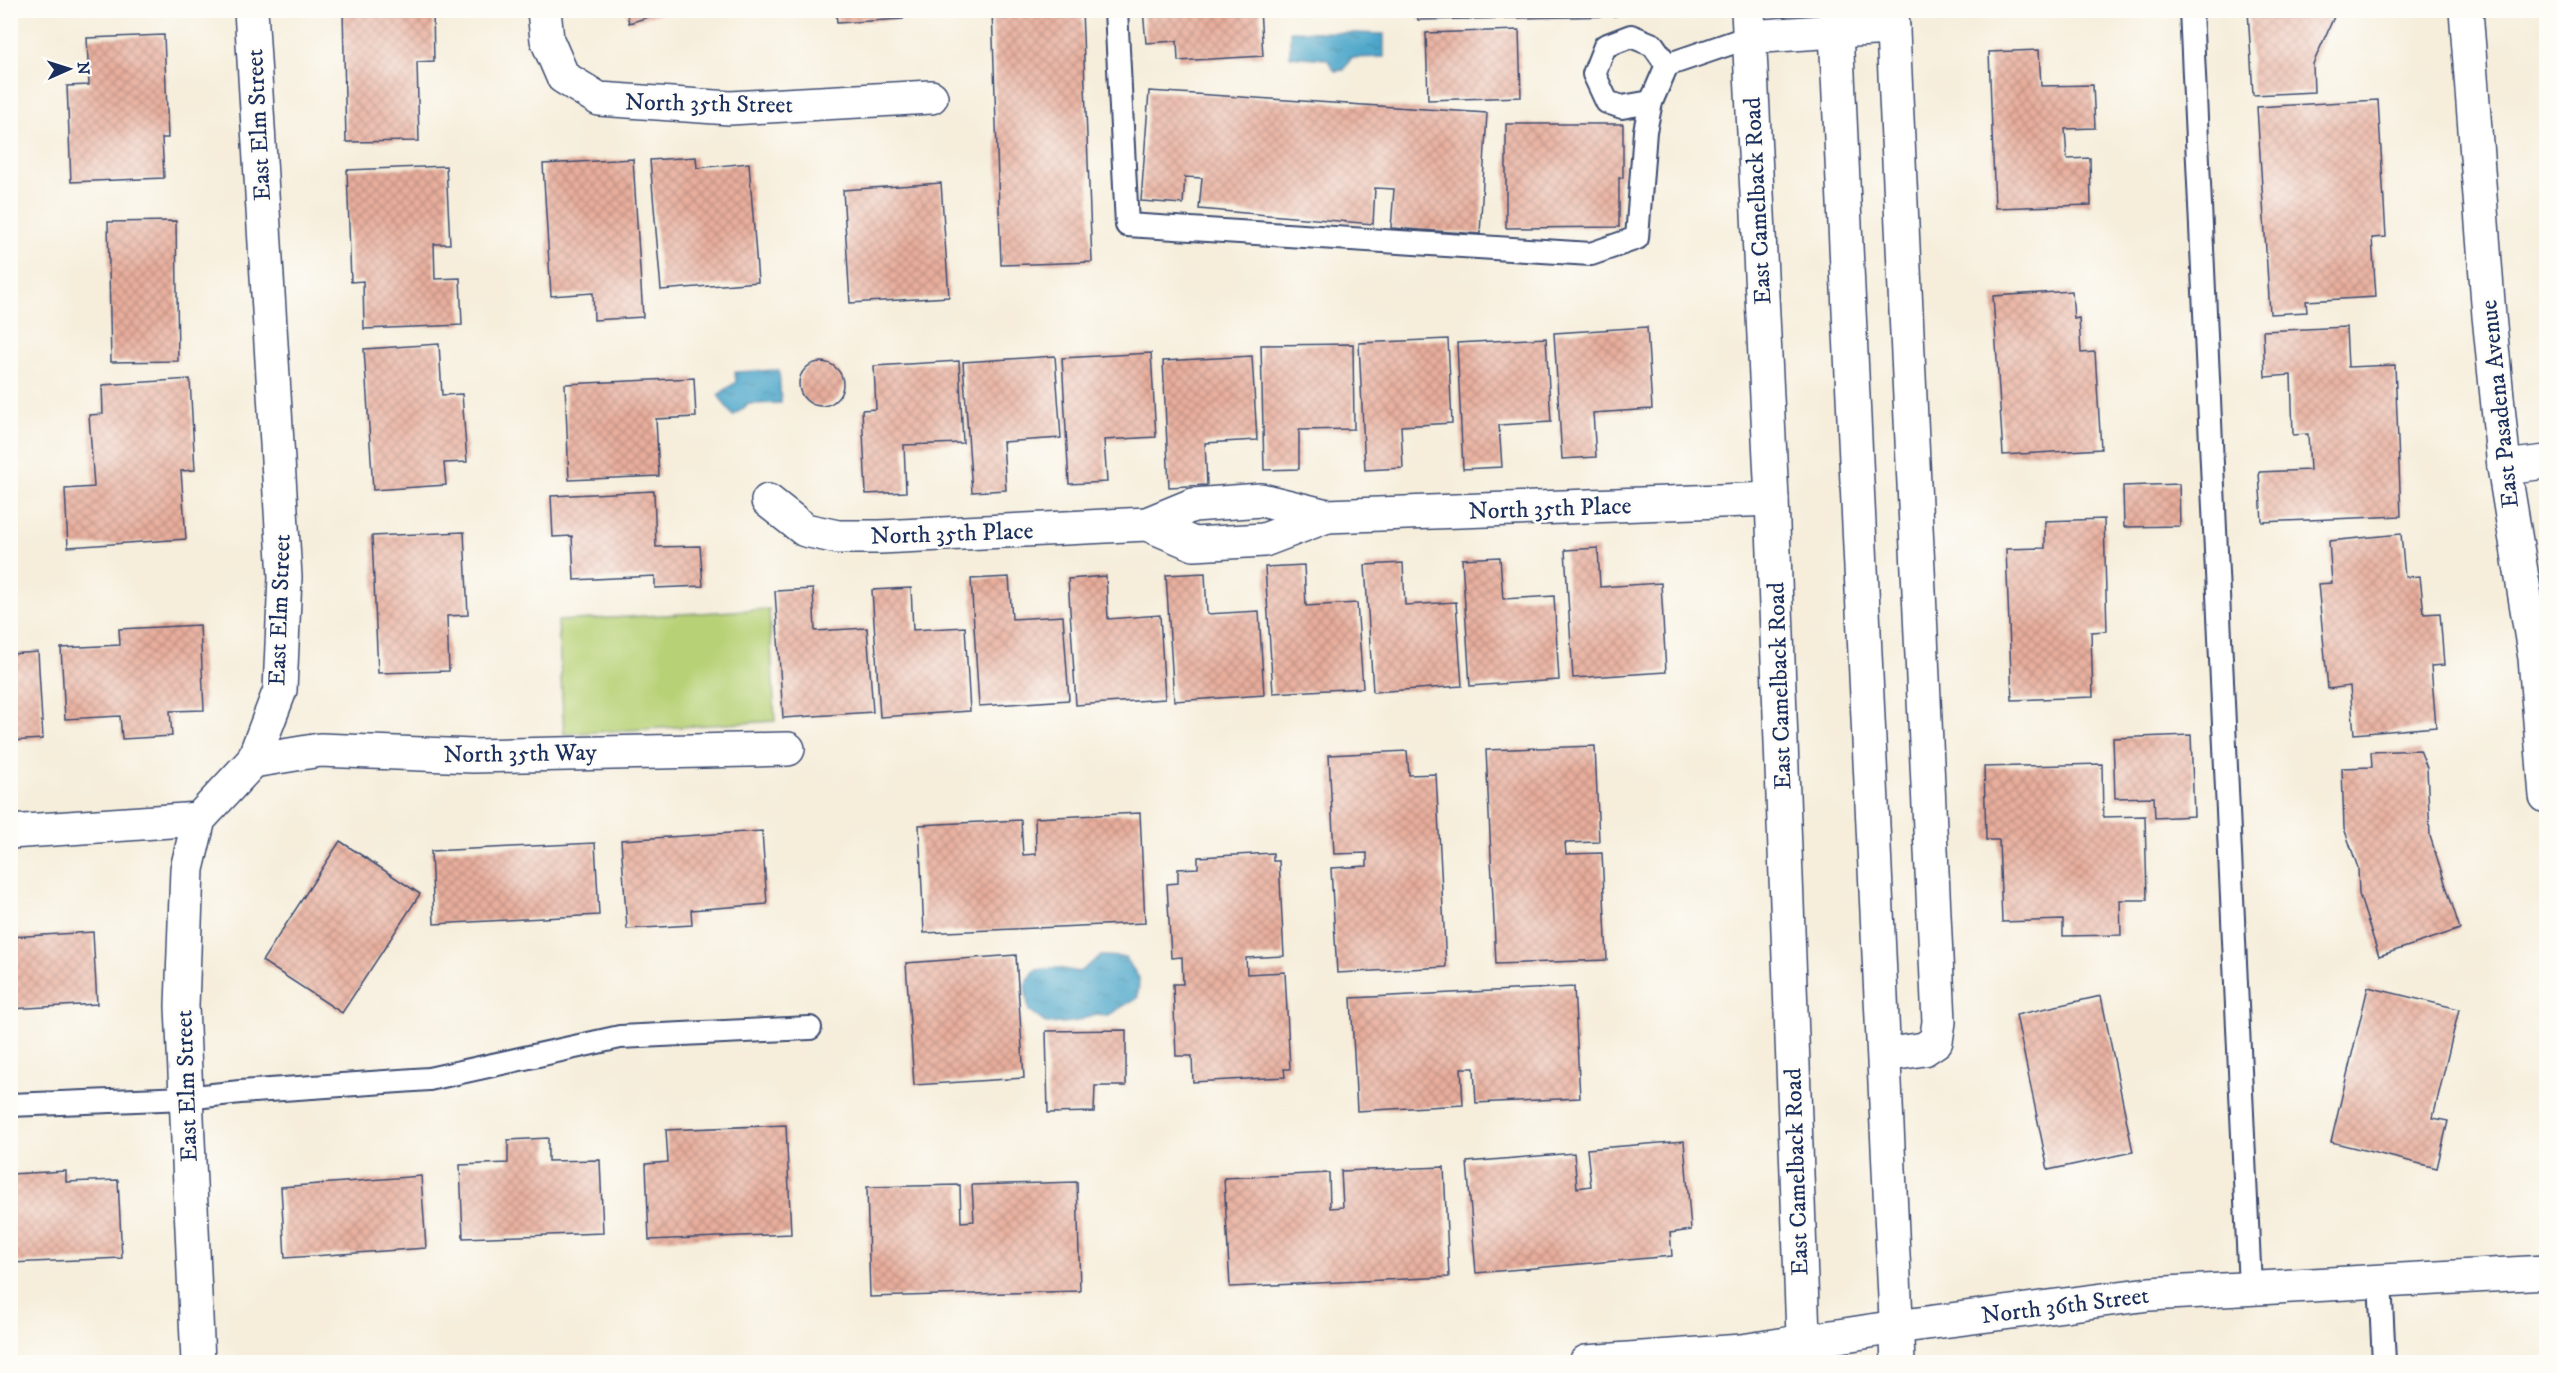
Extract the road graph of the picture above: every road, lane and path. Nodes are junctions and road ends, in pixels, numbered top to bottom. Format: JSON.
{"nodes":[{"id":1,"x":251,"y":10,"type":"edge"},
{"id":2,"x":544,"y":10,"type":"edge"},
{"id":3,"x":1116,"y":10,"type":"edge"},
{"id":4,"x":2191,"y":10,"type":"edge"},
{"id":5,"x":2466,"y":10,"type":"edge"},
{"id":6,"x":1892,"y":19,"type":"edge"},
{"id":7,"x":1836,"y":21,"type":"edge"},
{"id":8,"x":1748,"y":24,"type":"edge"},
{"id":9,"x":1667,"y":65,"type":"junction"},
{"id":10,"x":931,"y":97,"type":"dead end"},
{"id":11,"x":1651,"y":102,"type":"junction"},
{"id":12,"x":2547,"y":462,"type":"edge"},
{"id":13,"x":2504,"y":467,"type":"junction"},
{"id":14,"x":1772,"y":499,"type":"junction"},
{"id":15,"x":768,"y":501,"type":"dead end"},
{"id":16,"x":788,"y":749,"type":"dead end"},
{"id":17,"x":254,"y":761,"type":"junction"},
{"id":18,"x":2547,"y":796,"type":"edge"},
{"id":19,"x":200,"y":819,"type":"junction"},
{"id":20,"x":10,"y":832,"type":"edge"},
{"id":21,"x":810,"y":1028,"type":"dead end"},
{"id":22,"x":1885,"y":1055,"type":"junction"},
{"id":23,"x":186,"y":1098,"type":"junction"},
{"id":24,"x":10,"y":1105,"type":"edge"},
{"id":25,"x":2547,"y":1272,"type":"edge"},
{"id":26,"x":2380,"y":1281,"type":"junction"},
{"id":27,"x":2250,"y":1287,"type":"junction"},
{"id":28,"x":1896,"y":1328,"type":"junction"},
{"id":29,"x":1803,"y":1351,"type":"edge"},
{"id":30,"x":198,"y":1362,"type":"edge"},
{"id":31,"x":1586,"y":1362,"type":"edge"},
{"id":32,"x":1898,"y":1362,"type":"edge"},
{"id":33,"x":2384,"y":1362,"type":"edge"}],
"edges":[{"from":1,"to":17,"type":"street","name":"East Elm Street"},
{"from":2,"to":10,"type":"street","name":"North 35th Street"},
{"from":3,"to":11,"type":"lane"},
{"from":4,"to":27,"type":"lane"},
{"from":5,"to":13,"type":"street","name":"East Pasadena Avenue"},
{"from":6,"to":7,"type":"street"},
{"from":6,"to":22,"type":"street"},
{"from":7,"to":8,"type":"street"},
{"from":7,"to":22,"type":"street"},
{"from":8,"to":9,"type":"lane"},
{"from":8,"to":14,"type":"street","name":"East Camelback Road"},
{"from":9,"to":11,"type":"lane"},
{"from":9,"to":11,"type":"lane"},
{"from":12,"to":13,"type":"street"},
{"from":13,"to":18,"type":"street","name":"East Pasadena Avenue"},
{"from":14,"to":15,"type":"street","name":"North 35th Place"},
{"from":14,"to":29,"type":"street","name":"East Camelback Road"},
{"from":16,"to":17,"type":"street","name":"North 35th Way"},
{"from":17,"to":19,"type":"street","name":"East Elm Street"},
{"from":19,"to":20,"type":"street"},
{"from":19,"to":23,"type":"street","name":"East Elm Street"},
{"from":21,"to":23,"type":"lane"},
{"from":22,"to":28,"type":"street"},
{"from":23,"to":24,"type":"lane"},
{"from":23,"to":30,"type":"street","name":"East Elm Street"},
{"from":25,"to":26,"type":"street","name":"North 36th Street"},
{"from":26,"to":27,"type":"street","name":"North 36th Street"},
{"from":26,"to":33,"type":"lane"},
{"from":27,"to":28,"type":"street","name":"North 36th Street"},
{"from":28,"to":29,"type":"street","name":"North 36th Street"},
{"from":28,"to":32,"type":"street"},
{"from":29,"to":31,"type":"street","name":"North 36th Street"}]}
